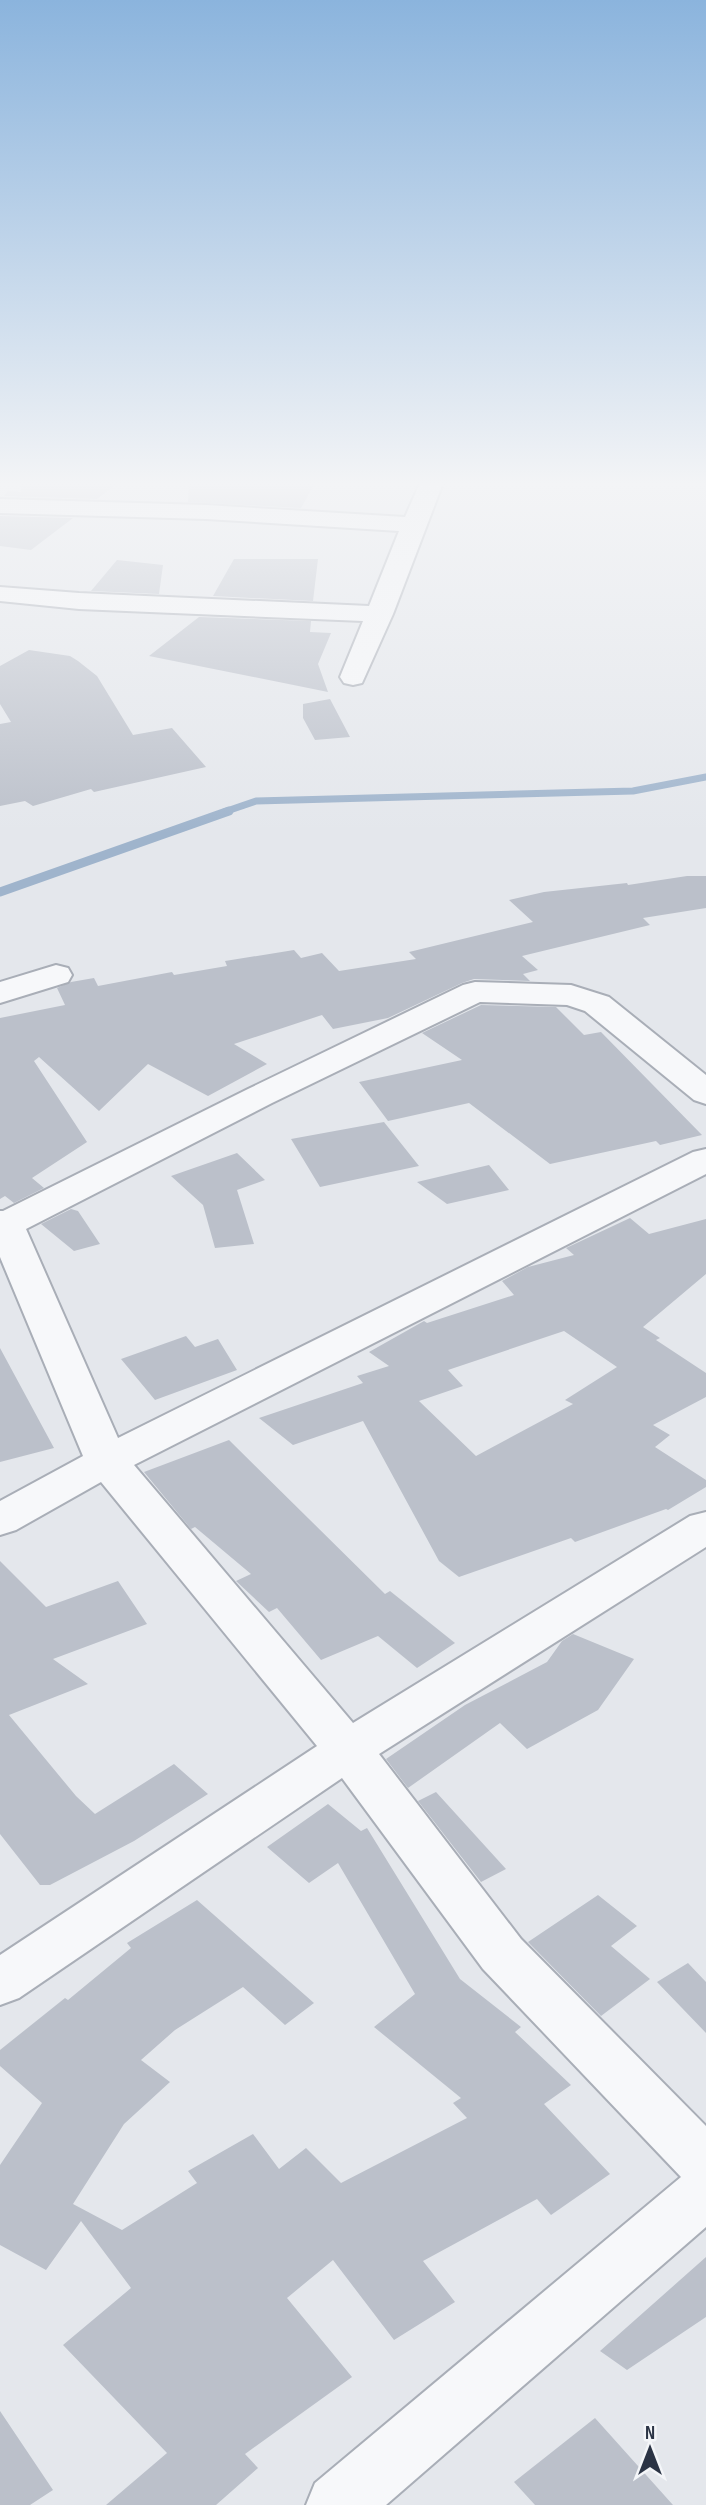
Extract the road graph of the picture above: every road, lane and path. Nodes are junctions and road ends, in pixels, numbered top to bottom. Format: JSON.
{"nodes":[{"id":1,"x":67,"y":600,"type":"edge"},
{"id":2,"x":385,"y":600,"type":"edge"},
{"id":3,"x":380,"y":614,"type":"junction"},
{"id":4,"x":353,"y":677,"type":"dead end"},
{"id":5,"x":56,"y":975,"type":"dead end"},
{"id":6,"x":0,"y":993,"type":"edge"},
{"id":7,"x":706,"y":1093,"type":"edge"},
{"id":8,"x":706,"y":1160,"type":"edge"},
{"id":9,"x":2,"y":1225,"type":"edge"},
{"id":10,"x":107,"y":1461,"type":"junction"},
{"id":11,"x":0,"y":1520,"type":"edge"},
{"id":12,"x":706,"y":1527,"type":"edge"},
{"id":13,"x":348,"y":1750,"type":"junction"},
{"id":14,"x":0,"y":1983,"type":"edge"},
{"id":15,"x":706,"y":2165,"type":"edge"},
{"id":16,"x":706,"y":2191,"type":"edge"},
{"id":17,"x":338,"y":2505,"type":"edge"}],
"edges":[{"from":1,"to":3,"type":"street"},
{"from":2,"to":3,"type":"street"},
{"from":3,"to":4,"type":"street"},
{"from":5,"to":6,"type":"street"},
{"from":7,"to":9,"type":"street"},
{"from":8,"to":10,"type":"street"},
{"from":9,"to":10,"type":"street"},
{"from":10,"to":11,"type":"street"},
{"from":10,"to":13,"type":"street"},
{"from":12,"to":13,"type":"street"},
{"from":13,"to":14,"type":"street"},
{"from":13,"to":15,"type":"street"},
{"from":16,"to":17,"type":"street"}]}
